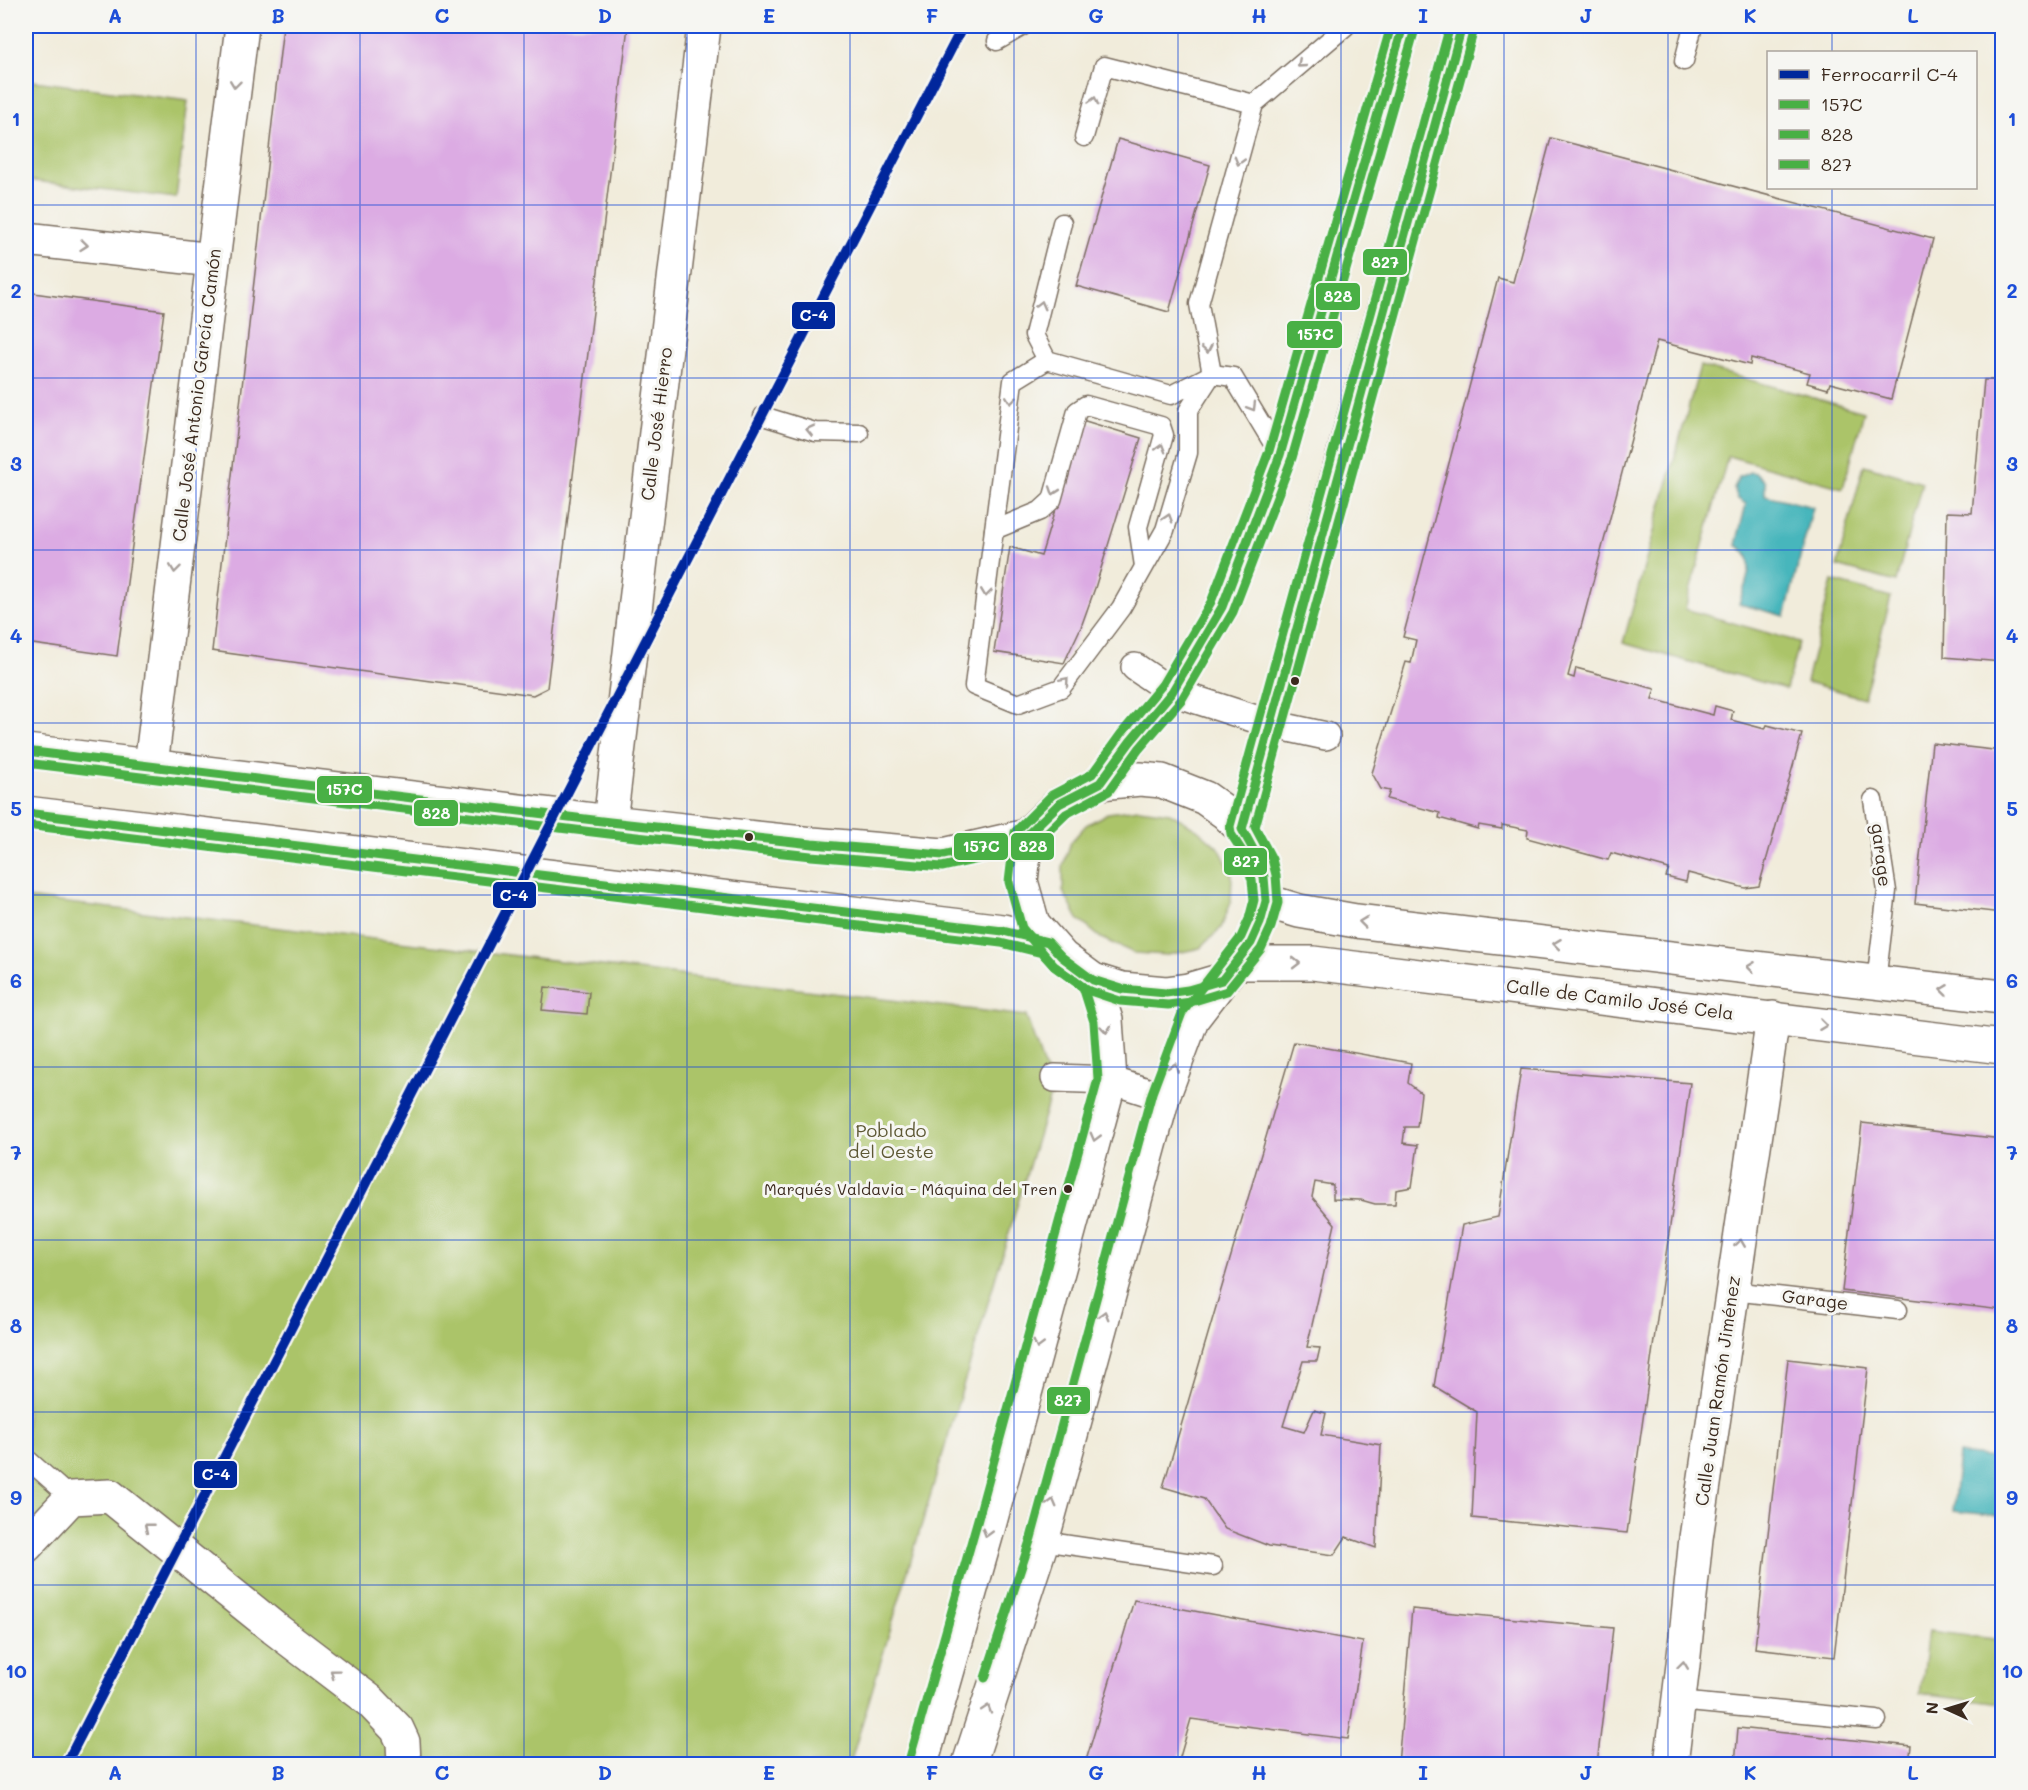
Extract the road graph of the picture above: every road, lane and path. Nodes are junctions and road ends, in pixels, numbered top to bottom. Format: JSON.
{"nodes":[{"id":1,"x":242,"y":26,"type":"edge"},
{"id":2,"x":704,"y":26,"type":"edge"},
{"id":3,"x":1023,"y":26,"type":"edge"},
{"id":4,"x":1346,"y":26,"type":"edge"},
{"id":5,"x":1403,"y":26,"type":"edge"},
{"id":6,"x":1462,"y":26,"type":"edge"},
{"id":7,"x":1693,"y":26,"type":"edge"},
{"id":8,"x":997,"y":41,"type":"dead end"},
{"id":9,"x":1684,"y":61,"type":"dead end"},
{"id":10,"x":1254,"y":104,"type":"junction"},
{"id":11,"x":1084,"y":137,"type":"dead end"},
{"id":12,"x":1062,"y":223,"type":"dead end"},
{"id":13,"x":26,"y":239,"type":"edge"},
{"id":14,"x":213,"y":260,"type":"junction"},
{"id":15,"x":1047,"y":360,"type":"junction"},
{"id":16,"x":1212,"y":374,"type":"junction"},
{"id":17,"x":763,"y":416,"type":"dead end"},
{"id":18,"x":859,"y":433,"type":"dead end"},
{"id":19,"x":1280,"y":455,"type":"junction"},
{"id":20,"x":994,"y":530,"type":"junction"},
{"id":21,"x":1144,"y":566,"type":"junction"},
{"id":22,"x":1135,"y":667,"type":"dead end"},
{"id":23,"x":1172,"y":692,"type":"junction"},
{"id":24,"x":1271,"y":724,"type":"junction"},
{"id":25,"x":1326,"y":736,"type":"dead end"},
{"id":26,"x":26,"y":751,"type":"edge"},
{"id":27,"x":151,"y":765,"type":"junction"},
{"id":28,"x":1100,"y":783,"type":"junction"},
{"id":29,"x":1873,"y":800,"type":"dead end"},
{"id":30,"x":26,"y":813,"type":"edge"},
{"id":31,"x":610,"y":822,"type":"junction"},
{"id":32,"x":1242,"y":829,"type":"junction"},
{"id":33,"x":1026,"y":836,"type":"junction"},
{"id":34,"x":1266,"y":901,"type":"junction"},
{"id":35,"x":1048,"y":942,"type":"junction"},
{"id":36,"x":1229,"y":971,"type":"junction"},
{"id":37,"x":1093,"y":980,"type":"junction"},
{"id":38,"x":1876,"y":982,"type":"junction"},
{"id":39,"x":2002,"y":997,"type":"edge"},
{"id":40,"x":1773,"y":1018,"type":"junction"},
{"id":41,"x":2002,"y":1047,"type":"edge"},
{"id":42,"x":1055,"y":1078,"type":"dead end"},
{"id":43,"x":1110,"y":1080,"type":"junction"},
{"id":44,"x":1163,"y":1097,"type":"junction"},
{"id":45,"x":1733,"y":1291,"type":"junction"},
{"id":46,"x":1898,"y":1310,"type":"dead end"},
{"id":47,"x":26,"y":1458,"type":"edge"},
{"id":48,"x":71,"y":1498,"type":"junction"},
{"id":49,"x":1042,"y":1541,"type":"junction"},
{"id":50,"x":26,"y":1546,"type":"edge"},
{"id":51,"x":1213,"y":1566,"type":"dead end"},
{"id":52,"x":1678,"y":1701,"type":"junction"},
{"id":53,"x":1877,"y":1720,"type":"dead end"},
{"id":54,"x":404,"y":1764,"type":"edge"},
{"id":55,"x":921,"y":1764,"type":"edge"},
{"id":56,"x":969,"y":1764,"type":"edge"},
{"id":57,"x":1671,"y":1764,"type":"edge"}],
"edges":[{"from":1,"to":14,"type":"street","name":"Calle José Antonio García Camón","one_way":true},
{"from":2,"to":31,"type":"street","name":"Calle José Hierro"},
{"from":3,"to":8,"type":"lane"},
{"from":4,"to":10,"type":"lane","one_way":true},
{"from":5,"to":19,"type":"street"},
{"from":6,"to":24,"type":"street"},
{"from":7,"to":9,"type":"lane"},
{"from":11,"to":10,"type":"lane","one_way":true},
{"from":10,"to":16,"type":"lane","one_way":true},
{"from":15,"to":12,"type":"lane","one_way":true},
{"from":13,"to":14,"type":"street","one_way":true},
{"from":14,"to":27,"type":"street","name":"Calle José Antonio García Camón","one_way":true},
{"from":15,"to":16,"type":"lane"},
{"from":15,"to":20,"type":"lane","one_way":true},
{"from":16,"to":19,"type":"lane","one_way":true},
{"from":21,"to":16,"type":"lane","one_way":true},
{"from":18,"to":17,"type":"lane","one_way":true},
{"from":19,"to":23,"type":"street"},
{"from":21,"to":20,"type":"lane","one_way":true},
{"from":20,"to":21,"type":"lane","one_way":true},
{"from":22,"to":23,"type":"street"},
{"from":23,"to":24,"type":"street"},
{"from":23,"to":28,"type":"street"},
{"from":24,"to":25,"type":"street"},
{"from":24,"to":32,"type":"street"},
{"from":26,"to":27,"type":"street"},
{"from":27,"to":31,"type":"street"},
{"from":28,"to":32,"type":"street"},
{"from":28,"to":33,"type":"street"},
{"from":29,"to":38,"type":"lane","name":"garage"},
{"from":30,"to":35,"type":"street"},
{"from":31,"to":33,"type":"street"},
{"from":32,"to":34,"type":"street"},
{"from":33,"to":35,"type":"street","name":"Calle de Camilo José Cela"},
{"from":34,"to":36,"type":"street"},
{"from":38,"to":34,"type":"street","one_way":true},
{"from":35,"to":37,"type":"street","name":"Calle de Camilo José Cela"},
{"from":36,"to":37,"type":"street","name":"Calle de Camilo José Cela"},
{"from":36,"to":40,"type":"street","name":"Calle de Camilo José Cela","one_way":true},
{"from":44,"to":36,"type":"street","one_way":true},
{"from":37,"to":43,"type":"street","one_way":true},
{"from":39,"to":38,"type":"street","one_way":true},
{"from":40,"to":41,"type":"street","name":"Calle de Camilo José Cela","one_way":true},
{"from":45,"to":40,"type":"street","name":"Calle Juan Ramón Jiménez","one_way":true},
{"from":42,"to":43,"type":"street"},
{"from":43,"to":44,"type":"street"},
{"from":43,"to":55,"type":"street","one_way":true},
{"from":49,"to":44,"type":"street","one_way":true},
{"from":45,"to":46,"type":"lane","name":"Garage"},
{"from":52,"to":45,"type":"street","name":"Calle Juan Ramón Jiménez","one_way":true},
{"from":47,"to":48,"type":"lane"},
{"from":48,"to":50,"type":"street"},
{"from":54,"to":48,"type":"street","one_way":true},
{"from":49,"to":51,"type":"lane"},
{"from":56,"to":49,"type":"street","one_way":true},
{"from":52,"to":53,"type":"lane"},
{"from":52,"to":57,"type":"street","name":"Calle Juan Ramón Jiménez"}]}
